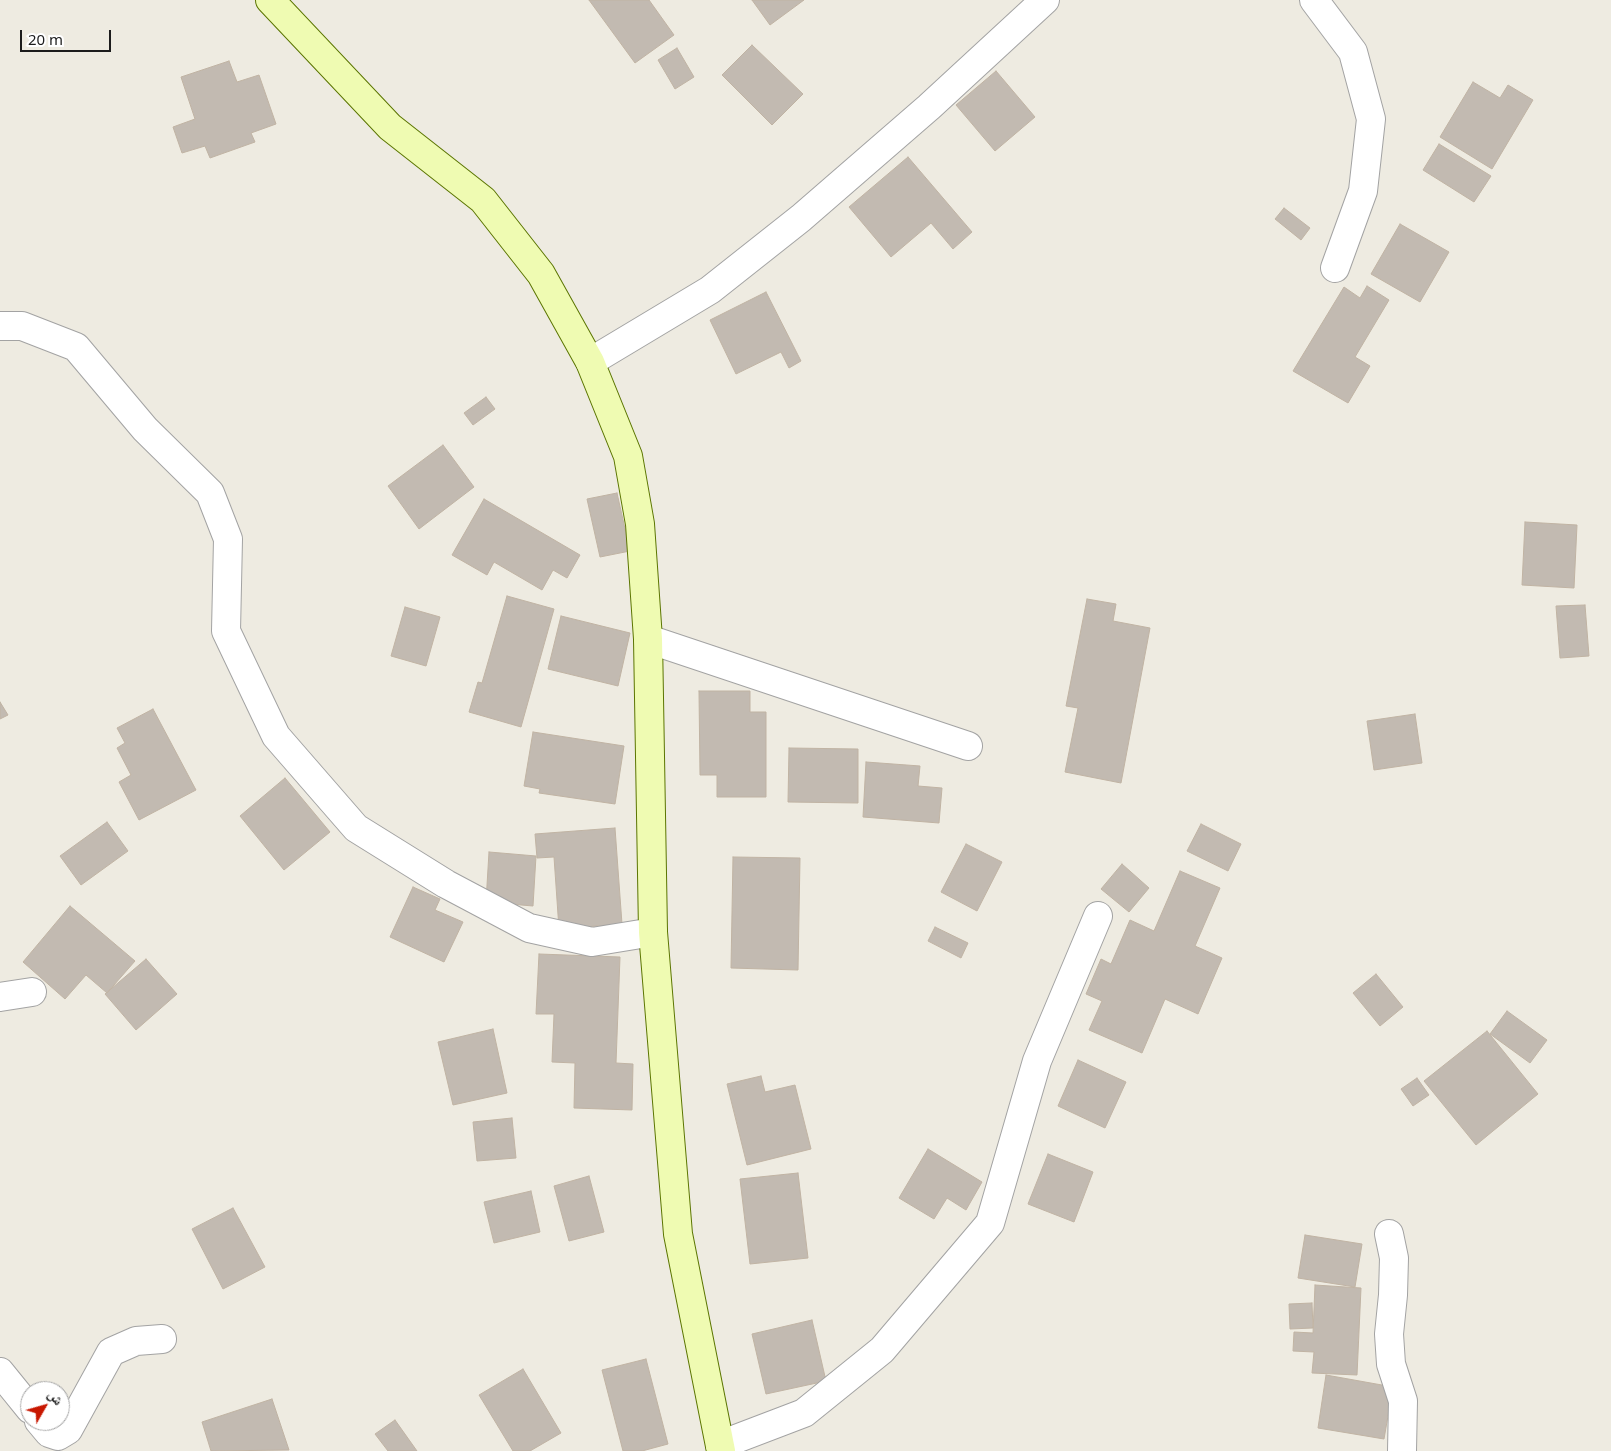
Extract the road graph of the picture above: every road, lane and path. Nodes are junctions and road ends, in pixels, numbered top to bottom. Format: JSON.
{"nodes":[{"id":1,"x":270,"y":0,"type":"edge"},
{"id":2,"x":1045,"y":0,"type":"edge"},
{"id":3,"x":1314,"y":0,"type":"edge"},
{"id":4,"x":1335,"y":268,"type":"dead end"},
{"id":5,"x":0,"y":326,"type":"edge"},
{"id":6,"x":590,"y":362,"type":"junction"},
{"id":7,"x":648,"y":639,"type":"junction"},
{"id":8,"x":968,"y":746,"type":"dead end"},
{"id":9,"x":1098,"y":916,"type":"dead end"},
{"id":10,"x":653,"y":932,"type":"junction"},
{"id":11,"x":32,"y":992,"type":"dead end"},
{"id":12,"x":0,"y":997,"type":"edge"},
{"id":13,"x":1389,"y":1234,"type":"dead end"},
{"id":14,"x":162,"y":1339,"type":"dead end"},
{"id":15,"x":0,"y":1372,"type":"edge"},
{"id":16,"x":20,"y":1397,"type":"edge"},
{"id":17,"x":70,"y":1426,"type":"edge"},
{"id":18,"x":48,"y":1431,"type":"edge"},
{"id":19,"x":66,"y":1431,"type":"edge"},
{"id":20,"x":721,"y":1448,"type":"edge"},
{"id":21,"x":1402,"y":1451,"type":"edge"}],
"edges":[{"from":1,"to":6,"type":"main road"},
{"from":2,"to":6,"type":"street"},
{"from":3,"to":4,"type":"street"},
{"from":5,"to":10,"type":"street"},
{"from":6,"to":7,"type":"main road"},
{"from":7,"to":8,"type":"street"},
{"from":7,"to":10,"type":"main road"},
{"from":9,"to":20,"type":"street"},
{"from":10,"to":20,"type":"main road"},
{"from":11,"to":12,"type":"street"},
{"from":13,"to":21,"type":"street"},
{"from":14,"to":17,"type":"street"},
{"from":15,"to":16,"type":"street"},
{"from":18,"to":19,"type":"street"}]}
